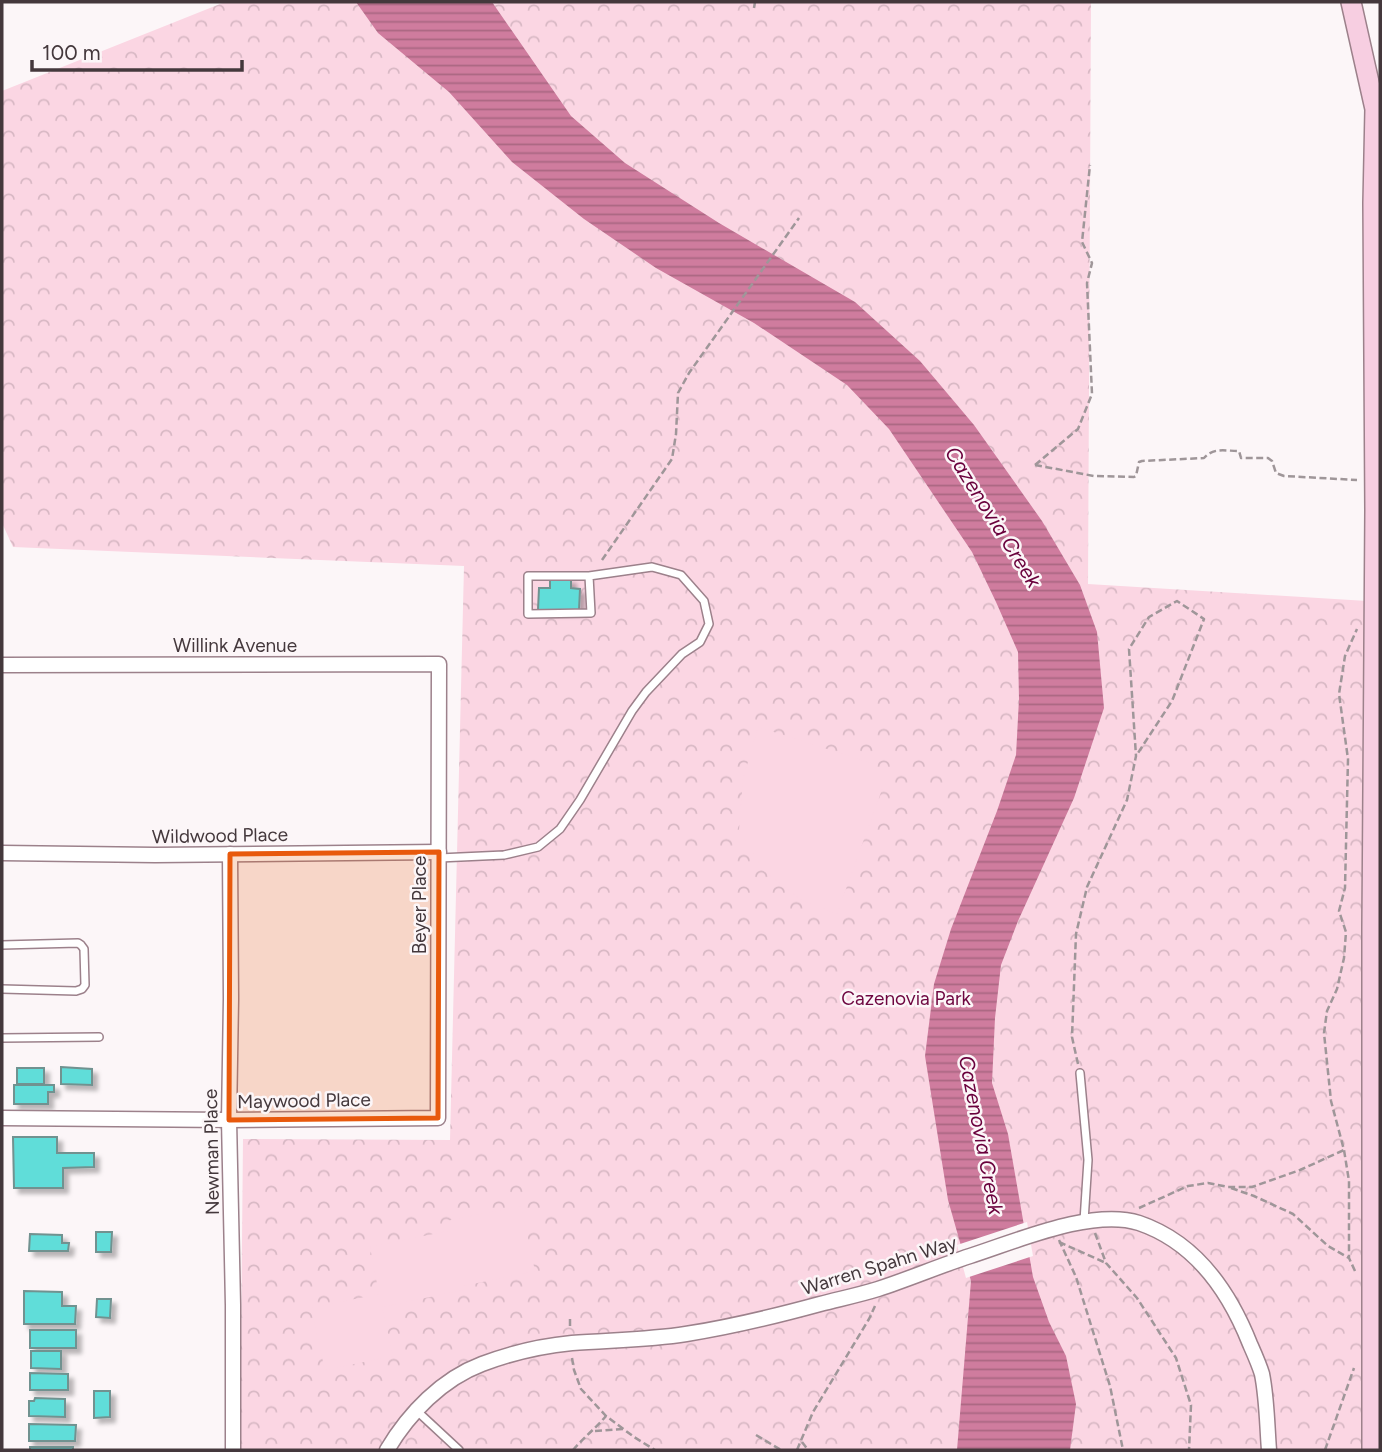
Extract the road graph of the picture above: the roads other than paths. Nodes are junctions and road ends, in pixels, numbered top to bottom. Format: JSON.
{"nodes":[{"id":1,"x":1351,"y":2,"type":"edge"},
{"id":2,"x":1377,"y":101,"type":"edge"},
{"id":3,"x":589,"y":576,"type":"junction"},
{"id":4,"x":1377,"y":577,"type":"edge"},
{"id":5,"x":2,"y":665,"type":"edge"},
{"id":6,"x":439,"y":693,"type":"joint"},
{"id":7,"x":2,"y":853,"type":"edge"},
{"id":8,"x":230,"y":854,"type":"junction"},
{"id":9,"x":439,"y":855,"type":"junction"},
{"id":10,"x":2,"y":945,"type":"edge"},
{"id":11,"x":2,"y":989,"type":"edge"},
{"id":12,"x":99,"y":1037,"type":"dead end"},
{"id":13,"x":2,"y":1038,"type":"edge"},
{"id":14,"x":1080,"y":1073,"type":"road end"},
{"id":15,"x":2,"y":1118,"type":"edge"},
{"id":16,"x":438,"y":1118,"type":"joint"},
{"id":17,"x":229,"y":1120,"type":"junction"},
{"id":18,"x":1084,"y":1221,"type":"junction"},
{"id":19,"x":1376,"y":1320,"type":"edge"},
{"id":20,"x":417,"y":1411,"type":"junction"},
{"id":21,"x":233,"y":1450,"type":"edge"},
{"id":22,"x":387,"y":1450,"type":"edge"},
{"id":23,"x":459,"y":1450,"type":"edge"},
{"id":24,"x":1269,"y":1450,"type":"edge"},
{"id":25,"x":1372,"y":1450,"type":"edge"}],
"edges":[{"from":1,"to":2,"type":"street"},
{"from":2,"to":4,"type":"street"},
{"from":3,"to":3,"type":"lane"},
{"from":3,"to":9,"type":"lane","name":"Wildwood Place"},
{"from":4,"to":19,"type":"street"},
{"from":5,"to":6,"type":"street","name":"Willink Avenue"},
{"from":6,"to":9,"type":"street","name":"Beyer Place"},
{"from":7,"to":8,"type":"street","name":"Wildwood Place"},
{"from":8,"to":9,"type":"street","name":"Wildwood Place"},
{"from":8,"to":17,"type":"street","name":"Newman Place"},
{"from":9,"to":16,"type":"street","name":"Beyer Place"},
{"from":10,"to":11,"type":"lane"},
{"from":12,"to":13,"type":"lane"},
{"from":14,"to":18,"type":"lane"},
{"from":15,"to":17,"type":"street","name":"Maywood Place"},
{"from":16,"to":17,"type":"street","name":"Maywood Place"},
{"from":17,"to":21,"type":"street","name":"Newman Place"},
{"from":18,"to":20,"type":"street","name":"Warren Spahn Way"},
{"from":18,"to":24,"type":"street","name":"Warren Spahn Way"},
{"from":19,"to":25,"type":"street"},
{"from":20,"to":22,"type":"street","name":"Warren Spahn Way"},
{"from":20,"to":23,"type":"lane"}]}
